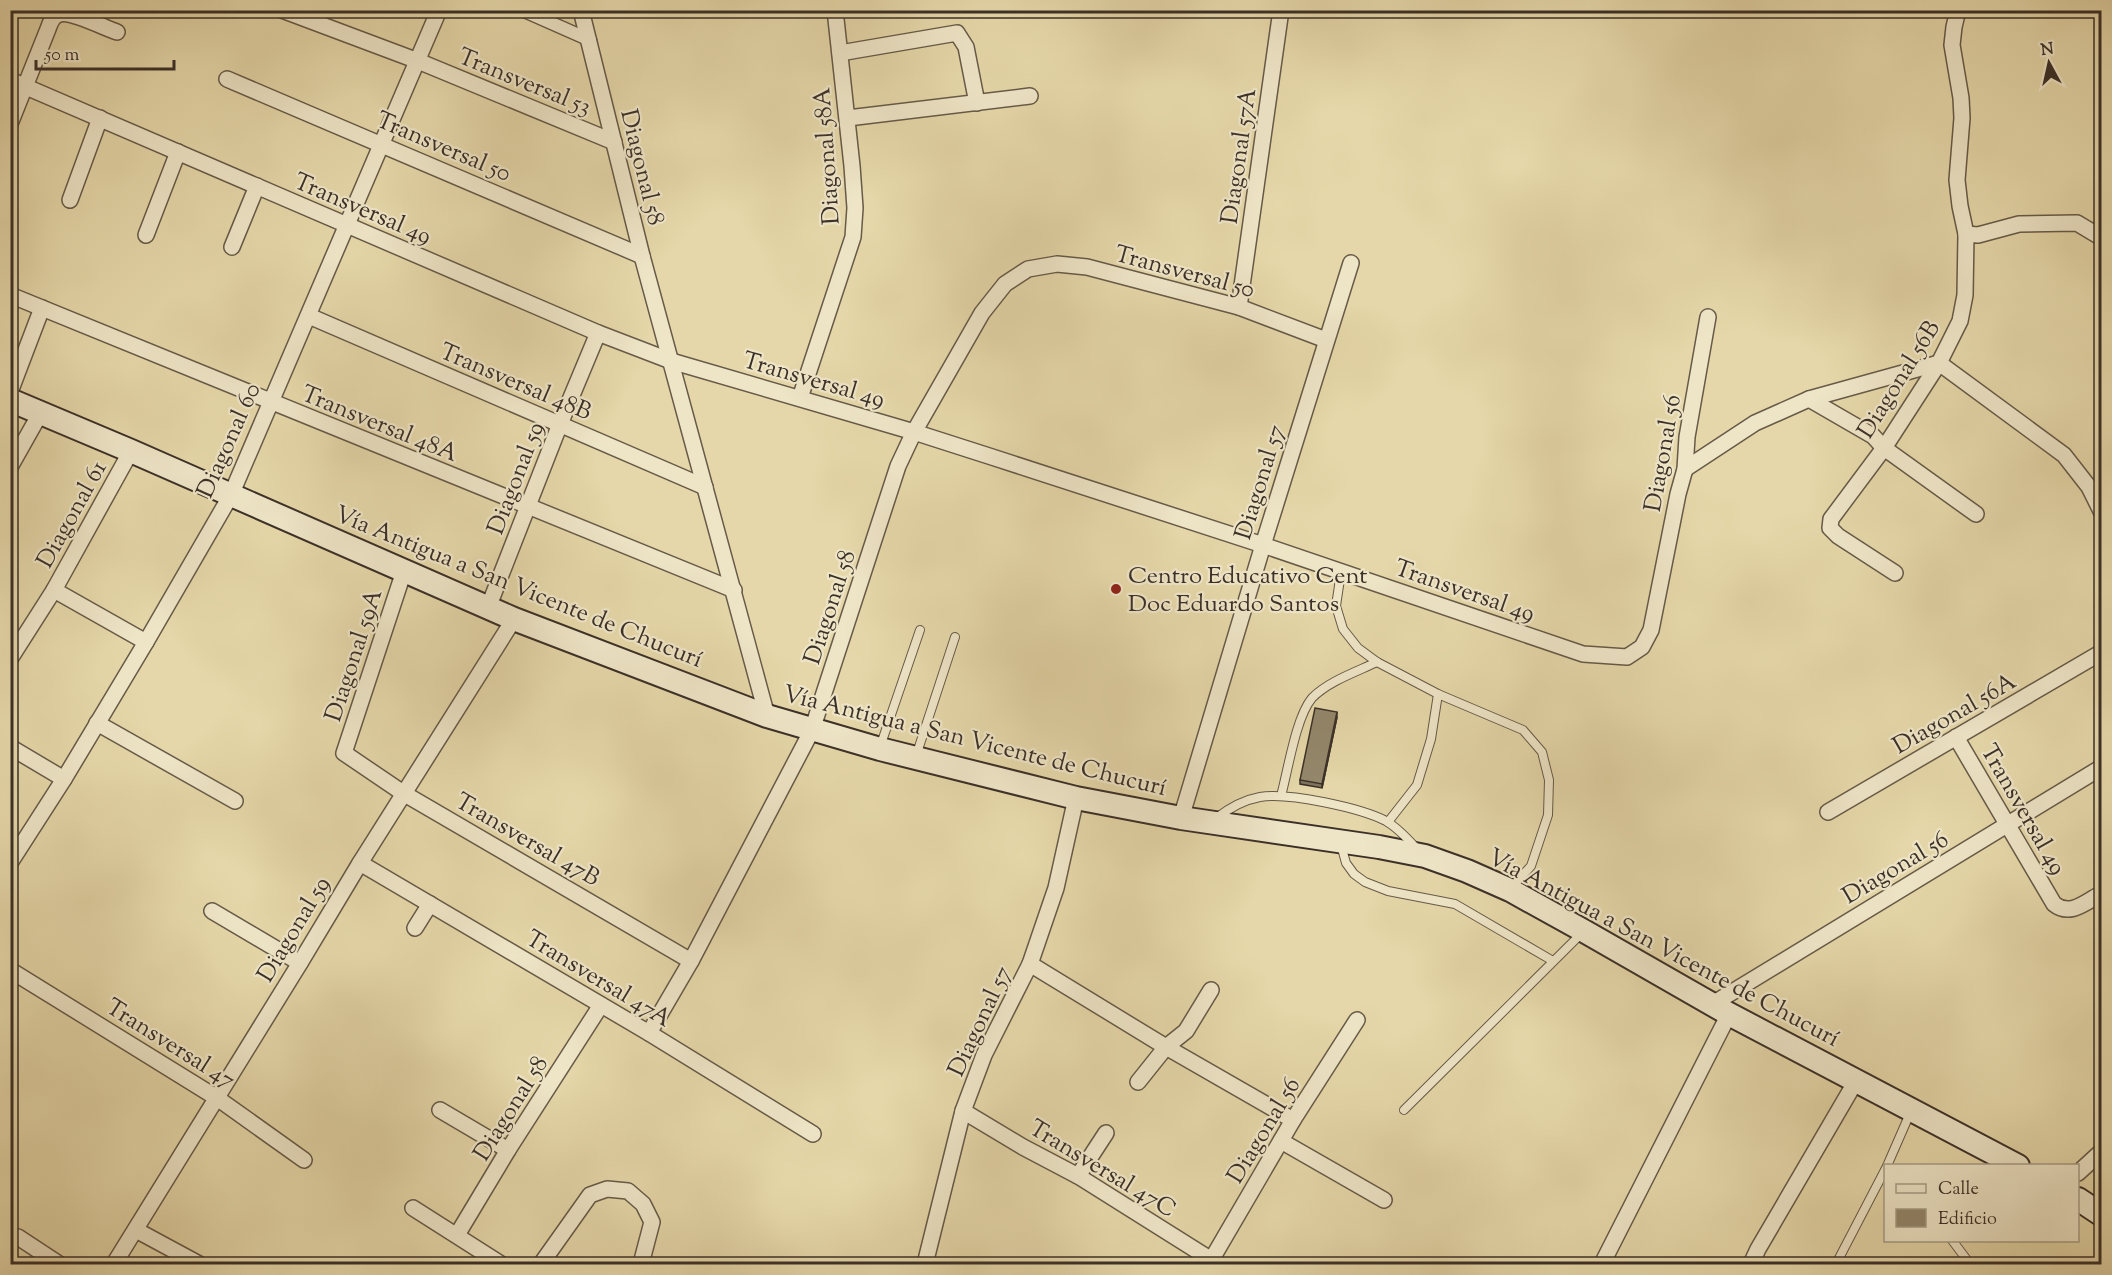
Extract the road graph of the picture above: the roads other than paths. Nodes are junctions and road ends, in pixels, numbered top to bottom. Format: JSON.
{"nodes":[{"id":1,"x":282,"y":10,"type":"edge"},
{"id":2,"x":439,"y":10,"type":"edge"},
{"id":3,"x":522,"y":10,"type":"edge"},
{"id":4,"x":581,"y":10,"type":"edge"},
{"id":5,"x":835,"y":10,"type":"edge"},
{"id":6,"x":1281,"y":10,"type":"edge"},
{"id":7,"x":1958,"y":10,"type":"edge"},
{"id":8,"x":117,"y":32,"type":"dead end"},
{"id":9,"x":590,"y":40,"type":"junction"},
{"id":10,"x":840,"y":52,"type":"junction"},
{"id":11,"x":418,"y":62,"type":"junction"},
{"id":12,"x":227,"y":80,"type":"dead end"},
{"id":13,"x":18,"y":83,"type":"edge"},
{"id":14,"x":1030,"y":96,"type":"dead end"},
{"id":15,"x":977,"y":103,"type":"junction"},
{"id":16,"x":100,"y":118,"type":"junction"},
{"id":17,"x":848,"y":118,"type":"junction"},
{"id":18,"x":10,"y":123,"type":"edge"},
{"id":19,"x":614,"y":142,"type":"junction"},
{"id":20,"x":381,"y":144,"type":"junction"},
{"id":21,"x":178,"y":152,"type":"junction"},
{"id":22,"x":256,"y":186,"type":"junction"},
{"id":23,"x":70,"y":200,"type":"dead end"},
{"id":24,"x":348,"y":226,"type":"junction"},
{"id":25,"x":146,"y":235,"type":"dead end"},
{"id":26,"x":2102,"y":238,"type":"edge"},
{"id":27,"x":1967,"y":242,"type":"junction"},
{"id":28,"x":232,"y":247,"type":"dead end"},
{"id":29,"x":642,"y":256,"type":"junction"},
{"id":30,"x":1351,"y":262,"type":"dead end"},
{"id":31,"x":1028,"y":269,"type":"joint"},
{"id":32,"x":10,"y":296,"type":"edge"},
{"id":33,"x":1239,"y":307,"type":"junction"},
{"id":34,"x":42,"y":308,"type":"junction"},
{"id":35,"x":309,"y":316,"type":"junction"},
{"id":36,"x":1708,"y":317,"type":"dead end"},
{"id":37,"x":598,"y":333,"type":"junction"},
{"id":38,"x":1326,"y":340,"type":"junction"},
{"id":39,"x":671,"y":361,"type":"junction"},
{"id":40,"x":1939,"y":363,"type":"junction"},
{"id":41,"x":10,"y":392,"type":"edge"},
{"id":42,"x":800,"y":398,"type":"junction"},
{"id":43,"x":1809,"y":399,"type":"junction"},
{"id":44,"x":10,"y":400,"type":"edge"},
{"id":45,"x":270,"y":402,"type":"junction"},
{"id":46,"x":41,"y":412,"type":"junction"},
{"id":47,"x":560,"y":424,"type":"junction"},
{"id":48,"x":914,"y":432,"type":"junction"},
{"id":49,"x":1884,"y":448,"type":"junction"},
{"id":50,"x":131,"y":451,"type":"junction"},
{"id":51,"x":10,"y":467,"type":"edge"},
{"id":52,"x":1685,"y":469,"type":"junction"},
{"id":53,"x":705,"y":487,"type":"junction"},
{"id":54,"x":231,"y":495,"type":"junction"},
{"id":55,"x":528,"y":507,"type":"junction"},
{"id":56,"x":2102,"y":513,"type":"edge"},
{"id":57,"x":1976,"y":514,"type":"dead end"},
{"id":58,"x":1263,"y":545,"type":"junction"},
{"id":59,"x":404,"y":570,"type":"junction"},
{"id":60,"x":1341,"y":572,"type":"junction"},
{"id":61,"x":1895,"y":573,"type":"dead end"},
{"id":62,"x":54,"y":590,"type":"junction"},
{"id":63,"x":734,"y":590,"type":"junction"},
{"id":64,"x":488,"y":608,"type":"junction"},
{"id":65,"x":514,"y":619,"type":"junction"},
{"id":66,"x":920,"y":630,"type":"dead end"},
{"id":67,"x":955,"y":637,"type":"dead end"},
{"id":68,"x":146,"y":642,"type":"junction"},
{"id":69,"x":2102,"y":652,"type":"edge"},
{"id":70,"x":1627,"y":657,"type":"joint"},
{"id":71,"x":10,"y":659,"type":"edge"},
{"id":72,"x":1377,"y":662,"type":"junction"},
{"id":73,"x":1438,"y":694,"type":"junction"},
{"id":74,"x":766,"y":716,"type":"junction"},
{"id":75,"x":97,"y":723,"type":"junction"},
{"id":76,"x":812,"y":730,"type":"junction"},
{"id":77,"x":1956,"y":737,"type":"junction"},
{"id":78,"x":10,"y":747,"type":"edge"},
{"id":79,"x":880,"y":749,"type":"junction"},
{"id":80,"x":344,"y":753,"type":"joint"},
{"id":81,"x":916,"y":758,"type":"junction"},
{"id":82,"x":2102,"y":767,"type":"edge"},
{"id":83,"x":64,"y":779,"type":"junction"},
{"id":84,"x":403,"y":793,"type":"junction"},
{"id":85,"x":1281,"y":796,"type":"junction"},
{"id":86,"x":1076,"y":798,"type":"junction"},
{"id":87,"x":235,"y":801,"type":"dead end"},
{"id":88,"x":1828,"y":812,"type":"dead end"},
{"id":89,"x":1181,"y":818,"type":"junction"},
{"id":90,"x":1388,"y":822,"type":"junction"},
{"id":91,"x":1210,"y":823,"type":"junction"},
{"id":92,"x":2008,"y":825,"type":"junction"},
{"id":93,"x":1340,"y":841,"type":"junction"},
{"id":94,"x":1425,"y":856,"type":"junction"},
{"id":95,"x":360,"y":862,"type":"junction"},
{"id":96,"x":10,"y":863,"type":"edge"},
{"id":97,"x":1510,"y":890,"type":"junction"},
{"id":98,"x":2102,"y":893,"type":"edge"},
{"id":99,"x":430,"y":904,"type":"junction"},
{"id":100,"x":212,"y":911,"type":"dead end"},
{"id":101,"x":416,"y":928,"type":"dead end"},
{"id":102,"x":1584,"y":931,"type":"junction"},
{"id":103,"x":691,"y":961,"type":"junction"},
{"id":104,"x":1553,"y":961,"type":"junction"},
{"id":105,"x":300,"y":963,"type":"junction"},
{"id":106,"x":1030,"y":964,"type":"junction"},
{"id":107,"x":10,"y":970,"type":"edge"},
{"id":108,"x":1211,"y":990,"type":"dead end"},
{"id":109,"x":601,"y":1005,"type":"junction"},
{"id":110,"x":1720,"y":1009,"type":"junction"},
{"id":111,"x":1357,"y":1020,"type":"dead end"},
{"id":112,"x":649,"y":1033,"type":"junction"},
{"id":113,"x":1166,"y":1047,"type":"junction"},
{"id":114,"x":1856,"y":1081,"type":"junction"},
{"id":115,"x":1138,"y":1082,"type":"dead end"},
{"id":116,"x":217,"y":1098,"type":"junction"},
{"id":117,"x":440,"y":1110,"type":"dead end"},
{"id":118,"x":1404,"y":1110,"type":"dead end"},
{"id":119,"x":1911,"y":1110,"type":"junction"},
{"id":120,"x":963,"y":1111,"type":"junction"},
{"id":121,"x":1293,"y":1120,"type":"junction"},
{"id":122,"x":1106,"y":1132,"type":"dead end"},
{"id":123,"x":813,"y":1134,"type":"dead end"},
{"id":124,"x":1281,"y":1142,"type":"junction"},
{"id":125,"x":508,"y":1150,"type":"junction"},
{"id":126,"x":2102,"y":1151,"type":"edge"},
{"id":127,"x":304,"y":1160,"type":"dead end"},
{"id":128,"x":1889,"y":1164,"type":"edge"},
{"id":129,"x":2014,"y":1164,"type":"edge"},
{"id":130,"x":2079,"y":1172,"type":"edge"},
{"id":131,"x":1884,"y":1174,"type":"edge"},
{"id":132,"x":1078,"y":1176,"type":"junction"},
{"id":133,"x":1384,"y":1200,"type":"dead end"},
{"id":134,"x":2079,"y":1200,"type":"edge"},
{"id":135,"x":413,"y":1208,"type":"dead end"},
{"id":136,"x":2102,"y":1215,"type":"edge"},
{"id":137,"x":136,"y":1230,"type":"junction"},
{"id":138,"x":457,"y":1235,"type":"junction"},
{"id":139,"x":18,"y":1237,"type":"dead end"},
{"id":140,"x":1954,"y":1242,"type":"edge"},
{"id":141,"x":37,"y":1258,"type":"edge"},
{"id":142,"x":1213,"y":1263,"type":"edge"},
{"id":143,"x":59,"y":1264,"type":"edge"},
{"id":144,"x":114,"y":1264,"type":"edge"},
{"id":145,"x":199,"y":1264,"type":"edge"},
{"id":146,"x":501,"y":1264,"type":"edge"},
{"id":147,"x":541,"y":1264,"type":"edge"},
{"id":148,"x":641,"y":1264,"type":"edge"},
{"id":149,"x":925,"y":1264,"type":"edge"},
{"id":150,"x":1602,"y":1264,"type":"edge"},
{"id":151,"x":1751,"y":1264,"type":"edge"},
{"id":152,"x":1836,"y":1264,"type":"edge"},
{"id":153,"x":1970,"y":1264,"type":"edge"}],
"edges":[{"from":1,"to":11,"type":"street"},
{"from":2,"to":11,"type":"street","name":"Diagonal 60"},
{"from":3,"to":9,"type":"street"},
{"from":4,"to":9,"type":"street","name":"Diagonal 58"},
{"from":5,"to":10,"type":"street","name":"Diagonal 58A"},
{"from":6,"to":33,"type":"street","name":"Diagonal 57A"},
{"from":7,"to":27,"type":"street","name":"Diagonal 56B"},
{"from":8,"to":13,"type":"street"},
{"from":9,"to":19,"type":"street","name":"Diagonal 58"},
{"from":10,"to":15,"type":"street"},
{"from":10,"to":17,"type":"street","name":"Diagonal 58A"},
{"from":11,"to":19,"type":"street","name":"Transversal 53"},
{"from":11,"to":20,"type":"street","name":"Diagonal 60"},
{"from":12,"to":20,"type":"street","name":"Transversal 50"},
{"from":13,"to":16,"type":"street","name":"Transversal 49"},
{"from":13,"to":18,"type":"street"},
{"from":14,"to":15,"type":"street"},
{"from":15,"to":17,"type":"street"},
{"from":16,"to":21,"type":"street","name":"Transversal 49"},
{"from":16,"to":23,"type":"street"},
{"from":17,"to":42,"type":"street","name":"Diagonal 58A"},
{"from":19,"to":29,"type":"street","name":"Diagonal 58"},
{"from":20,"to":24,"type":"street","name":"Diagonal 60"},
{"from":20,"to":29,"type":"street","name":"Transversal 50"},
{"from":21,"to":22,"type":"street","name":"Transversal 49"},
{"from":21,"to":25,"type":"street"},
{"from":22,"to":24,"type":"street","name":"Transversal 49"},
{"from":22,"to":28,"type":"street"},
{"from":24,"to":35,"type":"street","name":"Diagonal 60"},
{"from":24,"to":37,"type":"street","name":"Transversal 49"},
{"from":26,"to":27,"type":"street"},
{"from":27,"to":40,"type":"street","name":"Diagonal 56B"},
{"from":29,"to":39,"type":"street","name":"Diagonal 58"},
{"from":30,"to":38,"type":"street","name":"Diagonal 57"},
{"from":31,"to":33,"type":"street","name":"Transversal 50"},
{"from":31,"to":48,"type":"street","name":"Diagonal 58"},
{"from":32,"to":34,"type":"street","name":"Transversal 48A"},
{"from":33,"to":38,"type":"street","name":"Transversal 50"},
{"from":34,"to":41,"type":"street"},
{"from":34,"to":45,"type":"street","name":"Transversal 48A"},
{"from":35,"to":45,"type":"street","name":"Diagonal 60"},
{"from":35,"to":47,"type":"street","name":"Transversal 48B"},
{"from":36,"to":52,"type":"street","name":"Diagonal 56"},
{"from":37,"to":39,"type":"street","name":"Transversal 49"},
{"from":37,"to":47,"type":"street","name":"Diagonal 59"},
{"from":38,"to":58,"type":"street","name":"Diagonal 57"},
{"from":39,"to":42,"type":"street","name":"Transversal 49"},
{"from":39,"to":53,"type":"street","name":"Diagonal 58"},
{"from":40,"to":43,"type":"street"},
{"from":40,"to":49,"type":"street","name":"Diagonal 56B"},
{"from":40,"to":56,"type":"street"},
{"from":42,"to":48,"type":"street","name":"Transversal 49"},
{"from":43,"to":49,"type":"street"},
{"from":43,"to":52,"type":"street"},
{"from":44,"to":46,"type":"main road","name":"Vía Antigua a San Vicente de Chucurí"},
{"from":45,"to":54,"type":"street","name":"Diagonal 60"},
{"from":45,"to":55,"type":"street","name":"Transversal 48A"},
{"from":46,"to":50,"type":"main road","name":"Vía Antigua a San Vicente de Chucurí"},
{"from":46,"to":51,"type":"street"},
{"from":47,"to":53,"type":"street","name":"Transversal 48B"},
{"from":47,"to":55,"type":"street","name":"Diagonal 59"},
{"from":48,"to":58,"type":"street","name":"Transversal 49"},
{"from":48,"to":76,"type":"street","name":"Diagonal 58"},
{"from":49,"to":57,"type":"street"},
{"from":49,"to":61,"type":"street","name":"Diagonal 56B"},
{"from":50,"to":54,"type":"main road","name":"Vía Antigua a San Vicente de Chucurí"},
{"from":50,"to":62,"type":"street","name":"Diagonal 61"},
{"from":52,"to":70,"type":"street","name":"Diagonal 56"},
{"from":53,"to":63,"type":"street","name":"Diagonal 58"},
{"from":54,"to":59,"type":"main road","name":"Vía Antigua a San Vicente de Chucurí"},
{"from":54,"to":68,"type":"street","name":"Diagonal 60"},
{"from":55,"to":63,"type":"street","name":"Transversal 48A"},
{"from":55,"to":64,"type":"street","name":"Diagonal 59"},
{"from":58,"to":60,"type":"street","name":"Transversal 49"},
{"from":58,"to":89,"type":"street","name":"Diagonal 57"},
{"from":59,"to":64,"type":"main road","name":"Vía Antigua a San Vicente de Chucurí"},
{"from":59,"to":80,"type":"street","name":"Diagonal 59A"},
{"from":60,"to":70,"type":"street","name":"Transversal 49"},
{"from":60,"to":72,"type":"lane"},
{"from":62,"to":68,"type":"street"},
{"from":62,"to":71,"type":"street","name":"Diagonal 61"},
{"from":63,"to":74,"type":"street","name":"Diagonal 58"},
{"from":64,"to":65,"type":"main road","name":"Vía Antigua a San Vicente de Chucurí"},
{"from":65,"to":74,"type":"main road","name":"Vía Antigua a San Vicente de Chucurí"},
{"from":65,"to":84,"type":"street","name":"Diagonal 59"},
{"from":66,"to":79,"type":"lane"},
{"from":67,"to":81,"type":"lane"},
{"from":68,"to":75,"type":"street","name":"Diagonal 60"},
{"from":69,"to":77,"type":"street","name":"Diagonal 56A"},
{"from":72,"to":73,"type":"lane"},
{"from":72,"to":85,"type":"lane"},
{"from":73,"to":90,"type":"lane"},
{"from":73,"to":97,"type":"lane"},
{"from":74,"to":76,"type":"main road","name":"Vía Antigua a San Vicente de Chucurí"},
{"from":75,"to":83,"type":"street","name":"Diagonal 60"},
{"from":75,"to":87,"type":"street"},
{"from":76,"to":79,"type":"main road","name":"Vía Antigua a San Vicente de Chucurí"},
{"from":76,"to":103,"type":"street","name":"Diagonal 58"},
{"from":77,"to":88,"type":"street","name":"Diagonal 56A"},
{"from":77,"to":92,"type":"street","name":"Transversal 49"},
{"from":78,"to":83,"type":"street"},
{"from":79,"to":81,"type":"main road","name":"Vía Antigua a San Vicente de Chucurí"},
{"from":80,"to":84,"type":"street","name":"Transversal 47B"},
{"from":81,"to":86,"type":"main road","name":"Vía Antigua a San Vicente de Chucurí"},
{"from":82,"to":92,"type":"street","name":"Diagonal 56"},
{"from":83,"to":96,"type":"street","name":"Diagonal 60"},
{"from":84,"to":95,"type":"street","name":"Diagonal 59"},
{"from":84,"to":103,"type":"street","name":"Transversal 47B"},
{"from":85,"to":90,"type":"lane"},
{"from":85,"to":91,"type":"lane"},
{"from":86,"to":89,"type":"main road","name":"Vía Antigua a San Vicente de Chucurí"},
{"from":86,"to":106,"type":"street","name":"Diagonal 57"},
{"from":89,"to":91,"type":"main road","name":"Vía Antigua a San Vicente de Chucurí"},
{"from":90,"to":94,"type":"lane"},
{"from":91,"to":93,"type":"main road","name":"Vía Antigua a San Vicente de Chucurí"},
{"from":92,"to":98,"type":"street","name":"Transversal 49"},
{"from":92,"to":110,"type":"street","name":"Diagonal 56"},
{"from":93,"to":94,"type":"main road","name":"Vía Antigua a San Vicente de Chucurí"},
{"from":93,"to":104,"type":"lane"},
{"from":94,"to":97,"type":"main road","name":"Vía Antigua a San Vicente de Chucurí"},
{"from":95,"to":99,"type":"street","name":"Transversal 47A"},
{"from":95,"to":105,"type":"street","name":"Diagonal 59"},
{"from":97,"to":102,"type":"main road","name":"Vía Antigua a San Vicente de Chucurí"},
{"from":99,"to":101,"type":"street"},
{"from":99,"to":109,"type":"street","name":"Transversal 47A"},
{"from":100,"to":105,"type":"street"},
{"from":102,"to":104,"type":"lane"},
{"from":102,"to":110,"type":"main road","name":"Vía Antigua a San Vicente de Chucurí"},
{"from":103,"to":112,"type":"street","name":"Diagonal 58"},
{"from":104,"to":118,"type":"lane"},
{"from":105,"to":116,"type":"street","name":"Diagonal 59"},
{"from":106,"to":113,"type":"street"},
{"from":106,"to":120,"type":"street","name":"Diagonal 57"},
{"from":107,"to":116,"type":"street","name":"Transversal 47"},
{"from":108,"to":113,"type":"street"},
{"from":109,"to":112,"type":"street","name":"Transversal 47A"},
{"from":109,"to":125,"type":"street","name":"Diagonal 58"},
{"from":110,"to":114,"type":"main road","name":"Vía Antigua a San Vicente de Chucurí"},
{"from":110,"to":150,"type":"street"},
{"from":111,"to":121,"type":"street","name":"Diagonal 56"},
{"from":112,"to":123,"type":"street","name":"Transversal 47A"},
{"from":113,"to":115,"type":"street"},
{"from":113,"to":121,"type":"street"},
{"from":114,"to":119,"type":"main road","name":"Vía Antigua a San Vicente de Chucurí"},
{"from":114,"to":151,"type":"street"},
{"from":116,"to":127,"type":"street","name":"Transversal 47"},
{"from":116,"to":137,"type":"street","name":"Diagonal 59"},
{"from":117,"to":125,"type":"street"},
{"from":119,"to":128,"type":"lane"},
{"from":119,"to":129,"type":"main road","name":"Vía Antigua a San Vicente de Chucurí"},
{"from":120,"to":132,"type":"street","name":"Transversal 47C"},
{"from":120,"to":149,"type":"street","name":"Diagonal 57"},
{"from":121,"to":124,"type":"street","name":"Diagonal 56"},
{"from":122,"to":132,"type":"street"},
{"from":124,"to":133,"type":"street"},
{"from":124,"to":142,"type":"street","name":"Diagonal 56"},
{"from":125,"to":138,"type":"street","name":"Diagonal 58"},
{"from":126,"to":130,"type":"street"},
{"from":131,"to":152,"type":"lane"},
{"from":132,"to":142,"type":"street","name":"Transversal 47C"},
{"from":134,"to":136,"type":"main road"},
{"from":135,"to":138,"type":"street"},
{"from":137,"to":144,"type":"street","name":"Diagonal 59"},
{"from":137,"to":145,"type":"street"},
{"from":138,"to":146,"type":"street"},
{"from":139,"to":141,"type":"street"},
{"from":140,"to":153,"type":"lane"},
{"from":141,"to":143,"type":"street"},
{"from":147,"to":148,"type":"street"}]}
